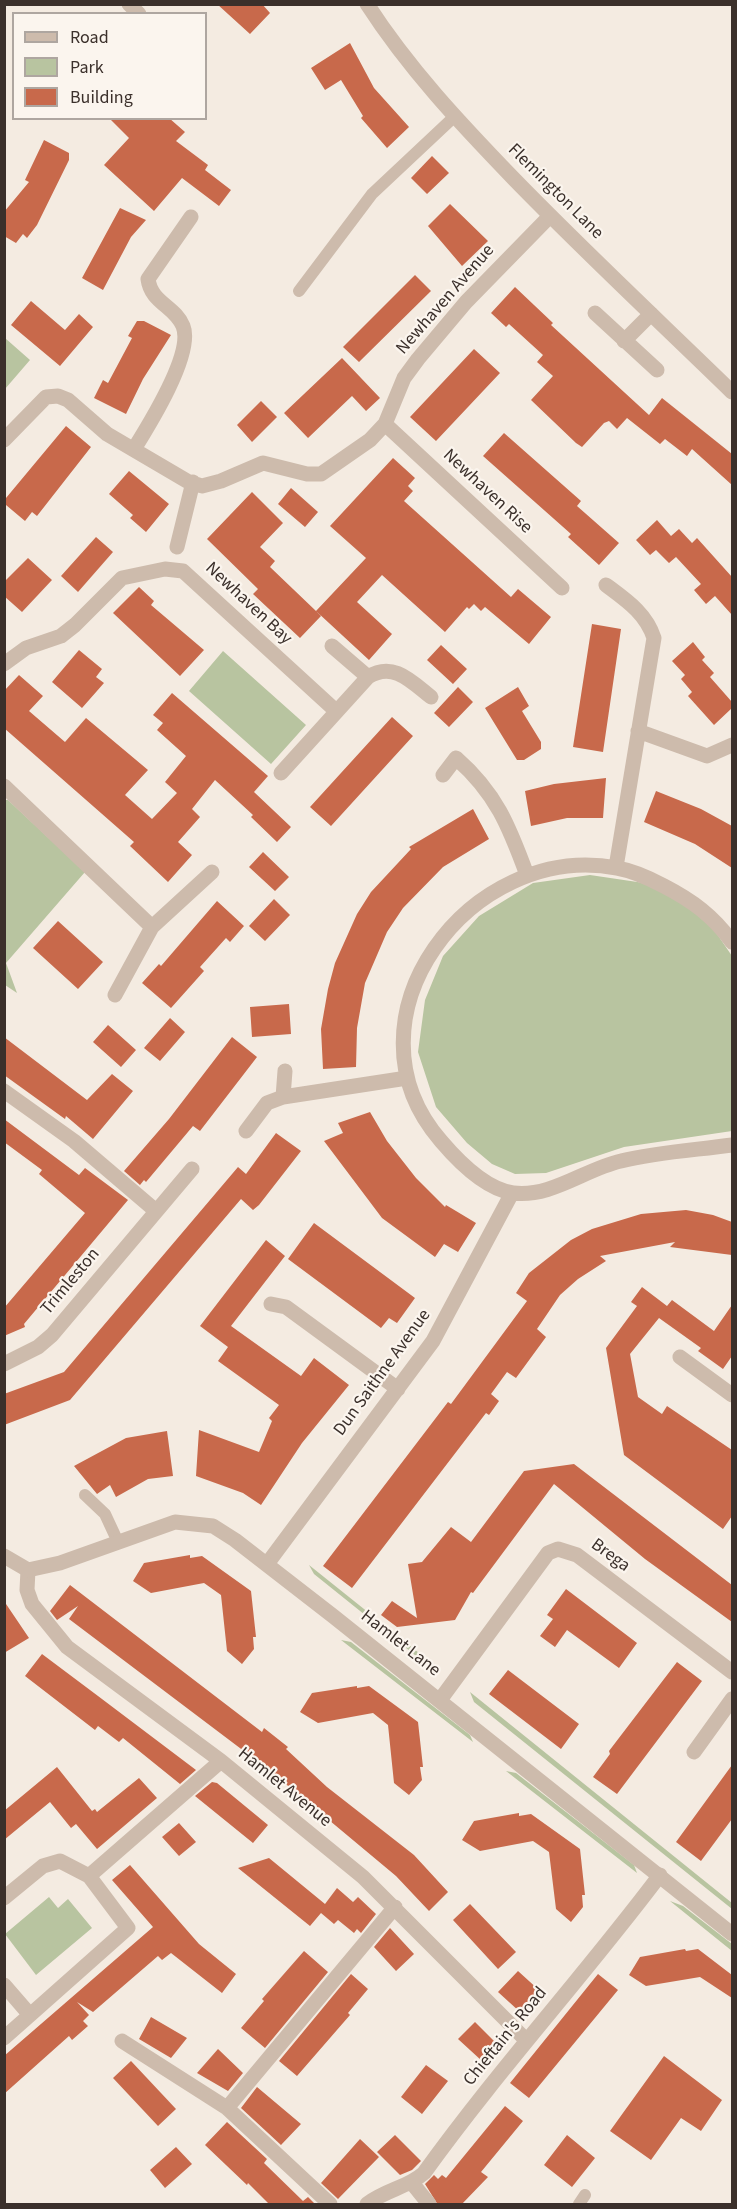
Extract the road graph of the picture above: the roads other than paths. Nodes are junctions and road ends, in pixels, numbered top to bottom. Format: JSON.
{"nodes":[{"id":1,"x":367,"y":4,"type":"edge"},
{"id":2,"x":454,"y":117,"type":"junction"},
{"id":3,"x":550,"y":216,"type":"junction"},
{"id":4,"x":191,"y":217,"type":"dead end"},
{"id":5,"x":299,"y":291,"type":"dead end"},
{"id":6,"x":595,"y":314,"type":"dead end"},
{"id":7,"x":651,"y":314,"type":"junction"},
{"id":8,"x":624,"y":341,"type":"junction"},
{"id":9,"x":657,"y":370,"type":"dead end"},
{"id":10,"x":732,"y":392,"type":"edge"},
{"id":11,"x":385,"y":424,"type":"junction"},
{"id":12,"x":4,"y":440,"type":"edge"},
{"id":13,"x":134,"y":449,"type":"junction"},
{"id":14,"x":192,"y":482,"type":"junction"},
{"id":15,"x":177,"y":547,"type":"dead end"},
{"id":16,"x":606,"y":585,"type":"dead end"},
{"id":17,"x":562,"y":588,"type":"dead end"},
{"id":18,"x":332,"y":646,"type":"dead end"},
{"id":19,"x":4,"y":664,"type":"edge"},
{"id":20,"x":368,"y":677,"type":"junction"},
{"id":21,"x":431,"y":697,"type":"dead end"},
{"id":22,"x":336,"y":711,"type":"junction"},
{"id":23,"x":638,"y":731,"type":"junction"},
{"id":24,"x":732,"y":745,"type":"edge"},
{"id":25,"x":281,"y":773,"type":"dead end"},
{"id":26,"x":443,"y":775,"type":"dead end"},
{"id":27,"x":4,"y":786,"type":"edge"},
{"id":28,"x":616,"y":867,"type":"junction"},
{"id":29,"x":212,"y":872,"type":"dead end"},
{"id":30,"x":527,"y":875,"type":"junction"},
{"id":31,"x":152,"y":927,"type":"junction"},
{"id":32,"x":732,"y":942,"type":"edge"},
{"id":33,"x":116,"y":995,"type":"dead end"},
{"id":34,"x":285,"y":1071,"type":"dead end"},
{"id":35,"x":407,"y":1078,"type":"junction"},
{"id":36,"x":4,"y":1091,"type":"edge"},
{"id":37,"x":283,"y":1097,"type":"junction"},
{"id":38,"x":246,"y":1131,"type":"dead end"},
{"id":39,"x":732,"y":1145,"type":"edge"},
{"id":40,"x":192,"y":1169,"type":"dead end"},
{"id":41,"x":512,"y":1193,"type":"junction"},
{"id":42,"x":156,"y":1211,"type":"junction"},
{"id":43,"x":271,"y":1304,"type":"dead end"},
{"id":44,"x":680,"y":1357,"type":"dead end"},
{"id":45,"x":4,"y":1364,"type":"edge"},
{"id":46,"x":398,"y":1389,"type":"junction"},
{"id":47,"x":732,"y":1395,"type":"edge"},
{"id":48,"x":85,"y":1495,"type":"dead end"},
{"id":49,"x":118,"y":1542,"type":"junction"},
{"id":50,"x":4,"y":1556,"type":"edge"},
{"id":51,"x":267,"y":1564,"type":"junction"},
{"id":52,"x":28,"y":1570,"type":"junction"},
{"id":53,"x":732,"y":1672,"type":"edge"},
{"id":54,"x":732,"y":1699,"type":"edge"},
{"id":55,"x":440,"y":1700,"type":"junction"},
{"id":56,"x":693,"y":1752,"type":"dead end"},
{"id":57,"x":221,"y":1761,"type":"junction"},
{"id":58,"x":660,"y":1875,"type":"junction"},
{"id":59,"x":89,"y":1876,"type":"junction"},
{"id":60,"x":4,"y":1898,"type":"edge"},
{"id":61,"x":395,"y":1906,"type":"junction"},
{"id":62,"x":732,"y":1934,"type":"edge"},
{"id":63,"x":4,"y":1985,"type":"edge"},
{"id":64,"x":30,"y":2015,"type":"junction"},
{"id":65,"x":4,"y":2038,"type":"edge"},
{"id":66,"x":526,"y":2040,"type":"junction"},
{"id":67,"x":122,"y":2042,"type":"dead end"},
{"id":68,"x":227,"y":2108,"type":"junction"},
{"id":69,"x":412,"y":2183,"type":"junction"},
{"id":70,"x":330,"y":2205,"type":"edge"},
{"id":71,"x":367,"y":2205,"type":"edge"},
{"id":72,"x":429,"y":2205,"type":"edge"}],
"edges":[{"from":1,"to":2,"type":"street","name":"Flemington Lane"},
{"from":2,"to":3,"type":"street","name":"Flemington Lane"},
{"from":2,"to":5,"type":"lane"},
{"from":3,"to":7,"type":"street","name":"Flemington Lane"},
{"from":3,"to":11,"type":"street","name":"Newhaven Avenue"},
{"from":4,"to":13,"type":"street"},
{"from":6,"to":8,"type":"street"},
{"from":7,"to":8,"type":"street"},
{"from":7,"to":10,"type":"street","name":"Flemington Lane"},
{"from":8,"to":9,"type":"street"},
{"from":11,"to":14,"type":"street","name":"Newhaven Avenue"},
{"from":11,"to":17,"type":"street","name":"Newhaven Rise"},
{"from":12,"to":13,"type":"street"},
{"from":13,"to":14,"type":"street"},
{"from":14,"to":15,"type":"street"},
{"from":16,"to":23,"type":"street"},
{"from":18,"to":20,"type":"street"},
{"from":19,"to":22,"type":"street","name":"Newhaven Bay"},
{"from":20,"to":21,"type":"street"},
{"from":20,"to":22,"type":"street"},
{"from":22,"to":25,"type":"street"},
{"from":23,"to":24,"type":"street"},
{"from":23,"to":28,"type":"street"},
{"from":26,"to":30,"type":"street"},
{"from":27,"to":31,"type":"street"},
{"from":28,"to":30,"type":"street"},
{"from":28,"to":32,"type":"street"},
{"from":29,"to":31,"type":"street"},
{"from":30,"to":35,"type":"street"},
{"from":31,"to":33,"type":"street"},
{"from":34,"to":37,"type":"street"},
{"from":35,"to":37,"type":"street"},
{"from":35,"to":41,"type":"street"},
{"from":36,"to":42,"type":"street"},
{"from":37,"to":38,"type":"street"},
{"from":39,"to":41,"type":"street"},
{"from":40,"to":42,"type":"street","name":"Trimleston"},
{"from":41,"to":46,"type":"street","name":"Dun Saithne Avenue"},
{"from":42,"to":45,"type":"street","name":"Trimleston"},
{"from":43,"to":46,"type":"street"},
{"from":44,"to":47,"type":"street"},
{"from":46,"to":51,"type":"street","name":"Dun Saithne Avenue"},
{"from":48,"to":49,"type":"lane"},
{"from":49,"to":51,"type":"street","name":"Hamlet Lane"},
{"from":49,"to":52,"type":"street","name":"Hamlet Lane"},
{"from":50,"to":52,"type":"street"},
{"from":51,"to":55,"type":"street","name":"Hamlet Lane"},
{"from":52,"to":57,"type":"street","name":"Hamlet Avenue"},
{"from":53,"to":55,"type":"street","name":"Brega"},
{"from":54,"to":56,"type":"street"},
{"from":55,"to":58,"type":"street","name":"Hamlet Lane"},
{"from":57,"to":59,"type":"street"},
{"from":57,"to":61,"type":"street","name":"Hamlet Avenue"},
{"from":58,"to":62,"type":"street","name":"Hamlet Lane"},
{"from":58,"to":66,"type":"street","name":"Chieftain's Road"},
{"from":59,"to":60,"type":"street"},
{"from":59,"to":64,"type":"street"},
{"from":61,"to":66,"type":"street","name":"Hamlet Avenue"},
{"from":61,"to":68,"type":"street"},
{"from":63,"to":64,"type":"street"},
{"from":64,"to":65,"type":"street"},
{"from":66,"to":69,"type":"street","name":"Chieftain's Road"},
{"from":67,"to":68,"type":"street"},
{"from":68,"to":70,"type":"street"},
{"from":69,"to":71,"type":"street","name":"Chieftain's Road"},
{"from":69,"to":72,"type":"street"}]}
